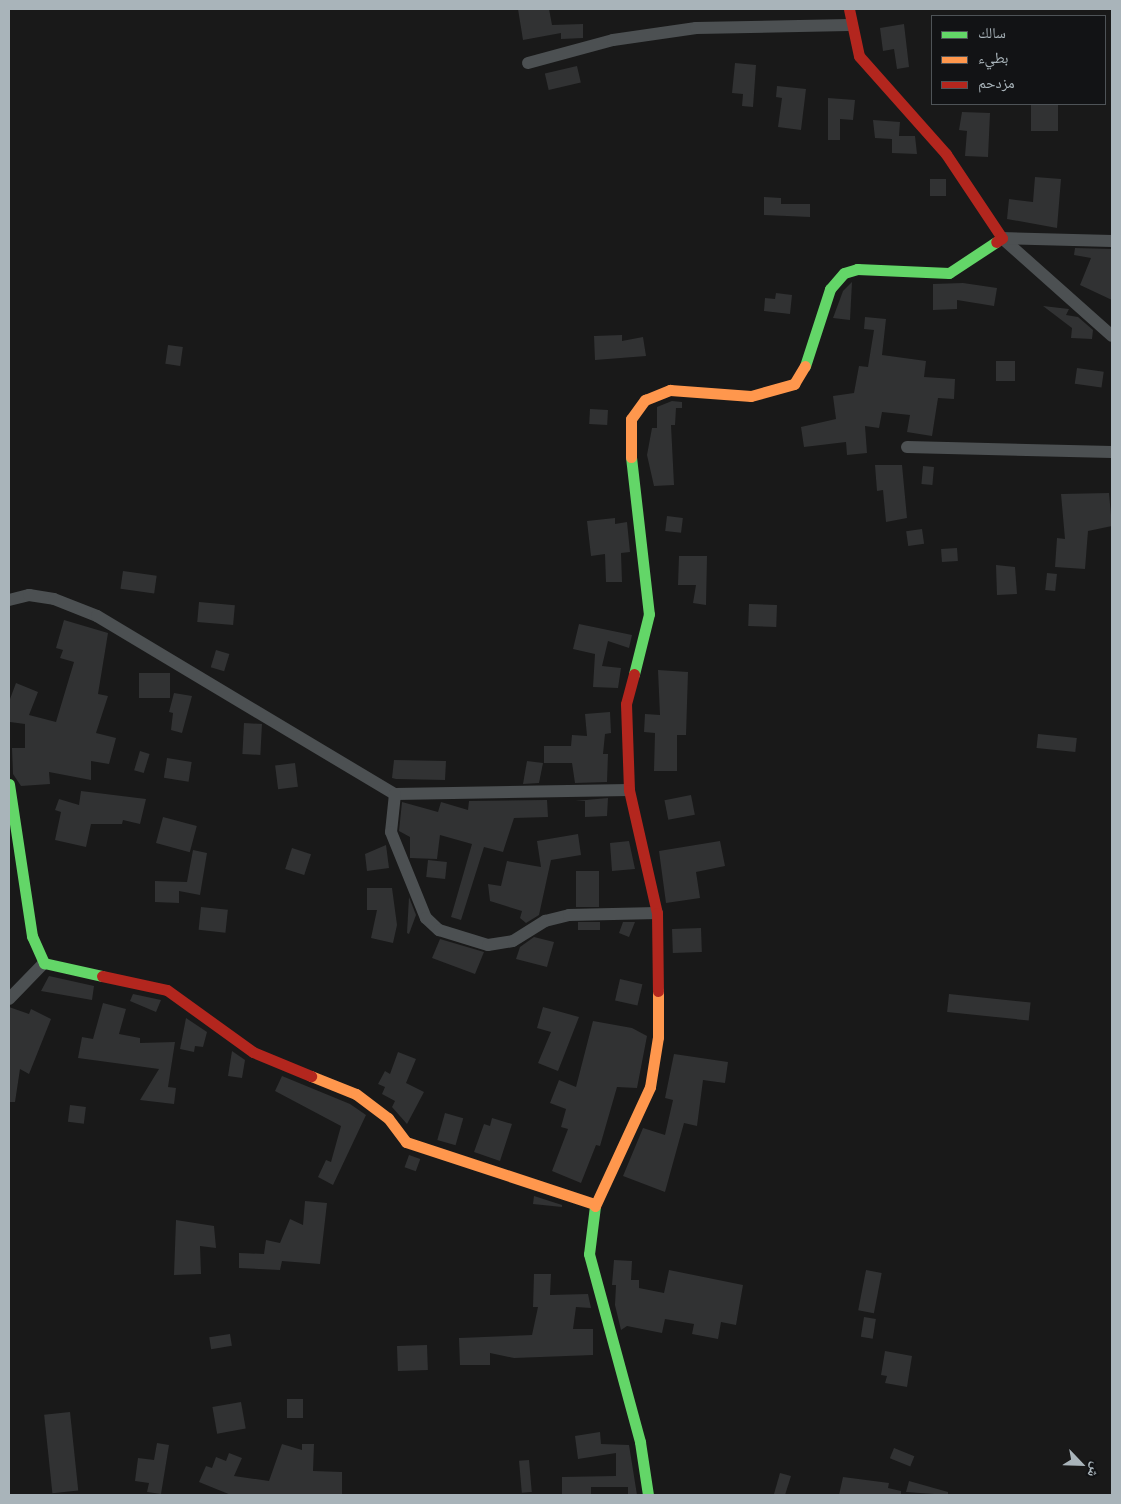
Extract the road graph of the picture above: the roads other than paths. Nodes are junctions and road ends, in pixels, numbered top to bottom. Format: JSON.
{"nodes":[{"id":1,"x":849,"y":9,"type":"edge"},
{"id":2,"x":849,"y":25,"type":"junction"},
{"id":3,"x":528,"y":63,"type":"dead end"},
{"id":4,"x":1002,"y":238,"type":"junction"},
{"id":5,"x":1112,"y":241,"type":"edge"},
{"id":6,"x":1112,"y":336,"type":"edge"},
{"id":7,"x":907,"y":447,"type":"dead end"},
{"id":8,"x":1112,"y":452,"type":"edge"},
{"id":9,"x":9,"y":600,"type":"edge"},
{"id":10,"x":9,"y":784,"type":"edge"},
{"id":11,"x":629,"y":790,"type":"junction"},
{"id":12,"x":395,"y":794,"type":"junction"},
{"id":13,"x":657,"y":913,"type":"junction"},
{"id":14,"x":44,"y":962,"type":"junction"},
{"id":15,"x":9,"y":999,"type":"edge"},
{"id":16,"x":595,"y":1204,"type":"junction"},
{"id":17,"x":648,"y":1495,"type":"edge"}],
"edges":[{"from":1,"to":2,"type":"street"},
{"from":2,"to":3,"type":"street"},
{"from":2,"to":4,"type":"street"},
{"from":4,"to":5,"type":"street"},
{"from":4,"to":6,"type":"street"},
{"from":4,"to":11,"type":"street"},
{"from":7,"to":8,"type":"street"},
{"from":9,"to":12,"type":"street"},
{"from":10,"to":14,"type":"street"},
{"from":11,"to":12,"type":"street"},
{"from":11,"to":13,"type":"street"},
{"from":12,"to":13,"type":"street"},
{"from":13,"to":16,"type":"street"},
{"from":14,"to":15,"type":"street"},
{"from":14,"to":16,"type":"street"},
{"from":16,"to":17,"type":"street"}]}
